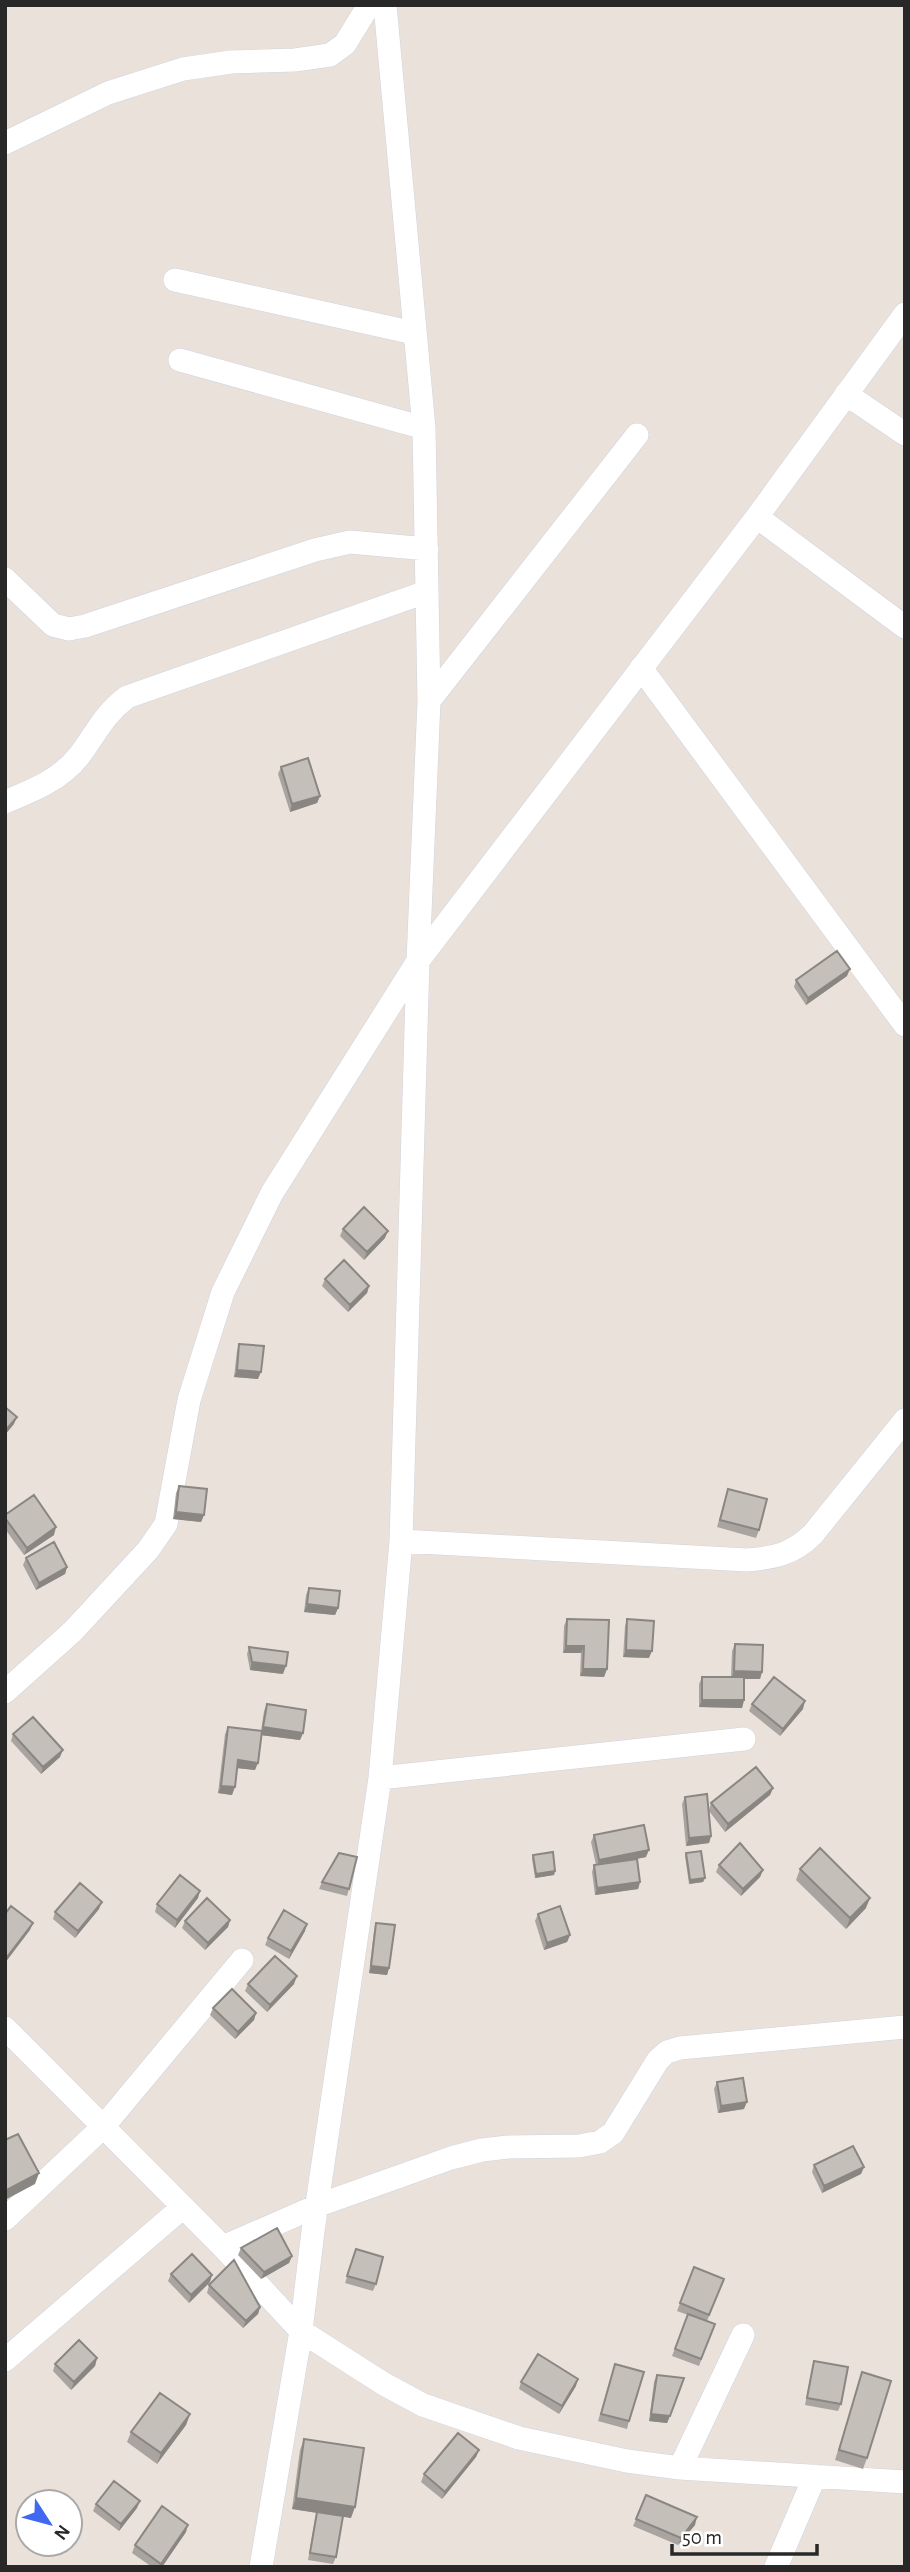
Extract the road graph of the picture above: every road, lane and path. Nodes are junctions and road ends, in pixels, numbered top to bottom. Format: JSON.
{"nodes":[{"id":1,"x":369,"y":5,"type":"edge"},
{"id":2,"x":385,"y":5,"type":"edge"},
{"id":3,"x":5,"y":143,"type":"edge"},
{"id":4,"x":175,"y":280,"type":"dead end"},
{"id":5,"x":905,"y":314,"type":"edge"},
{"id":6,"x":414,"y":333,"type":"junction"},
{"id":7,"x":180,"y":360,"type":"dead end"},
{"id":8,"x":846,"y":394,"type":"junction"},
{"id":9,"x":424,"y":428,"type":"junction"},
{"id":10,"x":905,"y":434,"type":"edge"},
{"id":11,"x":637,"y":435,"type":"dead end"},
{"id":12,"x":757,"y":517,"type":"junction"},
{"id":13,"x":427,"y":549,"type":"junction"},
{"id":14,"x":5,"y":579,"type":"edge"},
{"id":15,"x":426,"y":592,"type":"junction"},
{"id":16,"x":905,"y":627,"type":"edge"},
{"id":17,"x":641,"y":668,"type":"junction"},
{"id":18,"x":429,"y":701,"type":"junction"},
{"id":19,"x":5,"y":802,"type":"edge"},
{"id":20,"x":418,"y":961,"type":"junction"},
{"id":21,"x":905,"y":1025,"type":"edge"},
{"id":22,"x":905,"y":1420,"type":"edge"},
{"id":23,"x":401,"y":1541,"type":"junction"},
{"id":24,"x":5,"y":1692,"type":"edge"},
{"id":25,"x":744,"y":1739,"type":"dead end"},
{"id":26,"x":380,"y":1778,"type":"junction"},
{"id":27,"x":242,"y":1959,"type":"dead end"},
{"id":28,"x":905,"y":2027,"type":"edge"},
{"id":29,"x":5,"y":2028,"type":"edge"},
{"id":30,"x":103,"y":2127,"type":"junction"},
{"id":31,"x":319,"y":2205,"type":"junction"},
{"id":32,"x":183,"y":2207,"type":"junction"},
{"id":33,"x":5,"y":2219,"type":"edge"},
{"id":34,"x":223,"y":2247,"type":"junction"},
{"id":35,"x":301,"y":2331,"type":"junction"},
{"id":36,"x":743,"y":2335,"type":"dead end"},
{"id":37,"x":5,"y":2360,"type":"edge"},
{"id":38,"x":680,"y":2468,"type":"junction"},
{"id":39,"x":815,"y":2476,"type":"junction"},
{"id":40,"x":905,"y":2482,"type":"edge"},
{"id":41,"x":261,"y":2567,"type":"edge"},
{"id":42,"x":776,"y":2567,"type":"edge"}],
"edges":[{"from":1,"to":3,"type":"street"},
{"from":2,"to":6,"type":"street"},
{"from":4,"to":6,"type":"street"},
{"from":5,"to":8,"type":"street"},
{"from":6,"to":9,"type":"street"},
{"from":7,"to":9,"type":"street"},
{"from":8,"to":10,"type":"street"},
{"from":8,"to":12,"type":"street"},
{"from":9,"to":13,"type":"street"},
{"from":11,"to":18,"type":"street"},
{"from":12,"to":16,"type":"street"},
{"from":12,"to":17,"type":"street"},
{"from":13,"to":14,"type":"street"},
{"from":13,"to":15,"type":"street"},
{"from":15,"to":18,"type":"street"},
{"from":15,"to":19,"type":"street"},
{"from":17,"to":20,"type":"street"},
{"from":17,"to":21,"type":"street"},
{"from":18,"to":20,"type":"street"},
{"from":20,"to":23,"type":"street"},
{"from":20,"to":24,"type":"street"},
{"from":22,"to":23,"type":"street"},
{"from":23,"to":26,"type":"street"},
{"from":25,"to":26,"type":"street"},
{"from":26,"to":31,"type":"street"},
{"from":27,"to":30,"type":"street"},
{"from":28,"to":31,"type":"street"},
{"from":29,"to":30,"type":"street"},
{"from":30,"to":32,"type":"street"},
{"from":30,"to":33,"type":"street"},
{"from":31,"to":34,"type":"street"},
{"from":31,"to":35,"type":"street"},
{"from":32,"to":34,"type":"street"},
{"from":32,"to":37,"type":"street"},
{"from":34,"to":35,"type":"street"},
{"from":35,"to":38,"type":"street"},
{"from":35,"to":41,"type":"street"},
{"from":36,"to":38,"type":"street"},
{"from":38,"to":39,"type":"street"},
{"from":39,"to":40,"type":"street"},
{"from":39,"to":42,"type":"street"}]}
